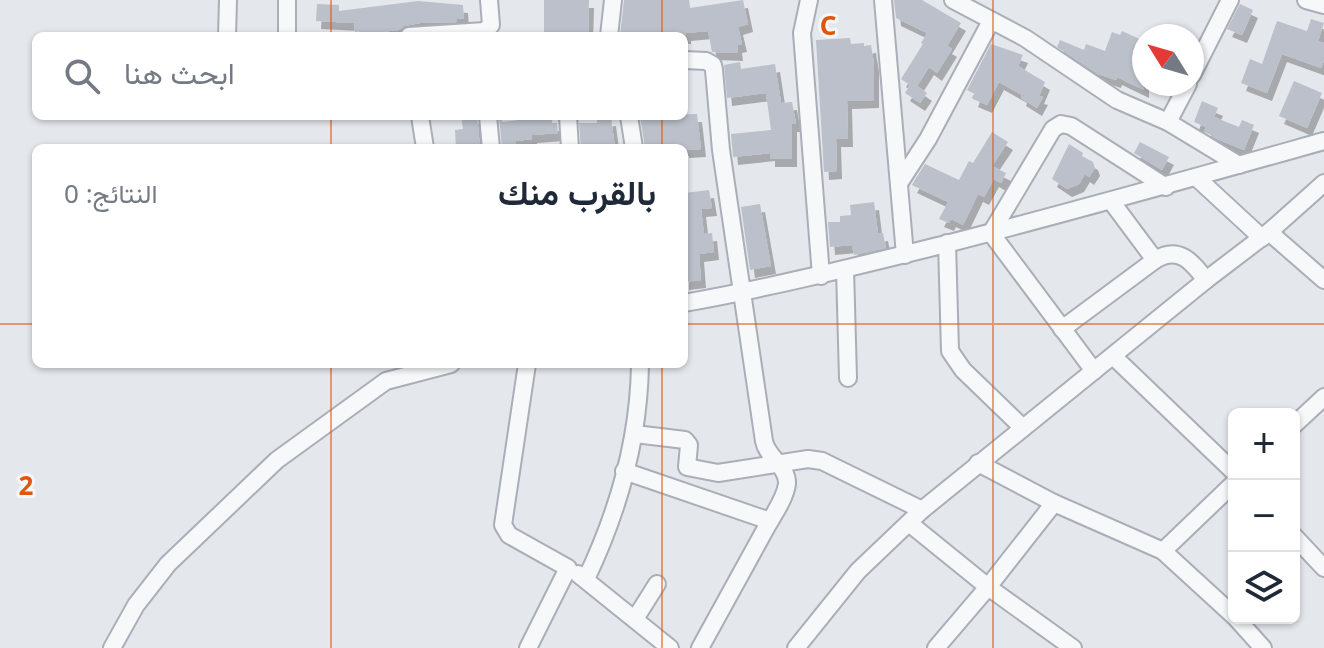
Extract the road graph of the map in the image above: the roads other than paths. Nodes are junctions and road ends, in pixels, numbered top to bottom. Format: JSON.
{"nodes":[{"id":1,"x":228,"y":0,"type":"edge"},
{"id":2,"x":287,"y":0,"type":"edge"},
{"id":3,"x":489,"y":0,"type":"edge"},
{"id":4,"x":613,"y":0,"type":"edge"},
{"id":5,"x":809,"y":0,"type":"edge"},
{"id":6,"x":883,"y":0,"type":"edge"},
{"id":7,"x":953,"y":0,"type":"edge"},
{"id":8,"x":1230,"y":0,"type":"edge"},
{"id":9,"x":1306,"y":0,"type":"edge"},
{"id":10,"x":1324,"y":5,"type":"edge"},
{"id":11,"x":991,"y":21,"type":"junction"},
{"id":12,"x":227,"y":32,"type":"edge"},
{"id":13,"x":287,"y":32,"type":"edge"},
{"id":14,"x":484,"y":32,"type":"edge"},
{"id":15,"x":609,"y":32,"type":"edge"},
{"id":16,"x":1204,"y":51,"type":"edge"},
{"id":17,"x":688,"y":60,"type":"edge"},
{"id":18,"x":1182,"y":96,"type":"edge"},
{"id":19,"x":421,"y":120,"type":"edge"},
{"id":20,"x":488,"y":120,"type":"edge"},
{"id":21,"x":568,"y":120,"type":"edge"},
{"id":22,"x":630,"y":120,"type":"edge"},
{"id":23,"x":1168,"y":122,"type":"junction"},
{"id":24,"x":1324,"y":141,"type":"edge"},
{"id":25,"x":424,"y":144,"type":"edge"},
{"id":26,"x":491,"y":144,"type":"edge"},
{"id":27,"x":570,"y":144,"type":"edge"},
{"id":28,"x":633,"y":144,"type":"edge"},
{"id":29,"x":1239,"y":165,"type":"junction"},
{"id":30,"x":1197,"y":178,"type":"junction"},
{"id":31,"x":900,"y":182,"type":"junction"},
{"id":32,"x":1324,"y":183,"type":"edge"},
{"id":33,"x":1166,"y":187,"type":"junction"},
{"id":34,"x":1111,"y":201,"type":"junction"},
{"id":35,"x":991,"y":233,"type":"junction"},
{"id":36,"x":1266,"y":235,"type":"junction"},
{"id":37,"x":947,"y":243,"type":"junction"},
{"id":38,"x":905,"y":255,"type":"junction"},
{"id":39,"x":1155,"y":260,"type":"junction"},
{"id":40,"x":845,"y":269,"type":"junction"},
{"id":41,"x":821,"y":276,"type":"junction"},
{"id":42,"x":1206,"y":280,"type":"junction"},
{"id":43,"x":1324,"y":280,"type":"edge"},
{"id":44,"x":743,"y":293,"type":"junction"},
{"id":45,"x":688,"y":302,"type":"edge"},
{"id":46,"x":1062,"y":329,"type":"junction"},
{"id":47,"x":1113,"y":356,"type":"junction"},
{"id":48,"x":436,"y":368,"type":"edge"},
{"id":49,"x":526,"y":368,"type":"edge"},
{"id":50,"x":640,"y":368,"type":"edge"},
{"id":51,"x":1094,"y":371,"type":"junction"},
{"id":52,"x":848,"y":378,"type":"dead end"},
{"id":53,"x":1324,"y":397,"type":"edge"},
{"id":54,"x":1300,"y":419,"type":"edge"},
{"id":55,"x":1023,"y":428,"type":"junction"},
{"id":56,"x":635,"y":434,"type":"junction"},
{"id":57,"x":978,"y":463,"type":"junction"},
{"id":58,"x":780,"y":465,"type":"junction"},
{"id":59,"x":1228,"y":466,"type":"edge"},
{"id":60,"x":624,"y":471,"type":"junction"},
{"id":61,"x":1228,"y":489,"type":"edge"},
{"id":62,"x":1054,"y":503,"type":"junction"},
{"id":63,"x":922,"y":510,"type":"junction"},
{"id":64,"x":770,"y":521,"type":"junction"},
{"id":65,"x":909,"y":523,"type":"junction"},
{"id":66,"x":1300,"y":541,"type":"edge"},
{"id":67,"x":1163,"y":551,"type":"junction"},
{"id":68,"x":1321,"y":560,"type":"edge"},
{"id":69,"x":568,"y":568,"type":"junction"},
{"id":70,"x":586,"y":579,"type":"junction"},
{"id":71,"x":657,"y":584,"type":"dead end"},
{"id":72,"x":988,"y":587,"type":"junction"},
{"id":73,"x":1228,"y":611,"type":"edge"},
{"id":74,"x":635,"y":619,"type":"junction"},
{"id":75,"x":1241,"y":624,"type":"edge"},
{"id":76,"x":535,"y":646,"type":"edge"},
{"id":77,"x":112,"y":648,"type":"edge"},
{"id":78,"x":670,"y":648,"type":"edge"},
{"id":79,"x":700,"y":648,"type":"edge"},
{"id":80,"x":796,"y":648,"type":"edge"},
{"id":81,"x":936,"y":648,"type":"edge"},
{"id":82,"x":1073,"y":648,"type":"edge"},
{"id":83,"x":1263,"y":648,"type":"edge"}],
"edges":[{"from":1,"to":12,"type":"street"},
{"from":2,"to":13,"type":"street"},
{"from":3,"to":14,"type":"street"},
{"from":4,"to":15,"type":"street"},
{"from":5,"to":41,"type":"street"},
{"from":6,"to":31,"type":"street"},
{"from":7,"to":11,"type":"street"},
{"from":8,"to":16,"type":"street"},
{"from":9,"to":10,"type":"street"},
{"from":11,"to":23,"type":"street"},
{"from":11,"to":31,"type":"street"},
{"from":17,"to":44,"type":"street"},
{"from":18,"to":23,"type":"street"},
{"from":19,"to":25,"type":"street"},
{"from":20,"to":26,"type":"street"},
{"from":21,"to":27,"type":"street"},
{"from":22,"to":28,"type":"street"},
{"from":23,"to":29,"type":"street"},
{"from":24,"to":29,"type":"street"},
{"from":29,"to":30,"type":"street"},
{"from":30,"to":33,"type":"street"},
{"from":30,"to":36,"type":"street"},
{"from":31,"to":38,"type":"street"},
{"from":32,"to":36,"type":"street"},
{"from":33,"to":34,"type":"street"},
{"from":33,"to":35,"type":"street"},
{"from":34,"to":35,"type":"street"},
{"from":34,"to":39,"type":"street"},
{"from":35,"to":37,"type":"street"},
{"from":35,"to":46,"type":"street"},
{"from":36,"to":42,"type":"street"},
{"from":36,"to":43,"type":"street"},
{"from":37,"to":38,"type":"street"},
{"from":37,"to":55,"type":"street"},
{"from":38,"to":40,"type":"street"},
{"from":39,"to":42,"type":"street"},
{"from":39,"to":46,"type":"street"},
{"from":40,"to":41,"type":"street"},
{"from":40,"to":52,"type":"street"},
{"from":41,"to":44,"type":"street"},
{"from":42,"to":47,"type":"street"},
{"from":44,"to":45,"type":"street"},
{"from":44,"to":58,"type":"street"},
{"from":46,"to":51,"type":"street"},
{"from":47,"to":51,"type":"street"},
{"from":47,"to":59,"type":"street"},
{"from":48,"to":77,"type":"street"},
{"from":49,"to":69,"type":"street"},
{"from":50,"to":56,"type":"street"},
{"from":51,"to":55,"type":"street"},
{"from":53,"to":54,"type":"street"},
{"from":55,"to":57,"type":"street"},
{"from":56,"to":58,"type":"street"},
{"from":56,"to":60,"type":"street"},
{"from":57,"to":62,"type":"street"},
{"from":57,"to":63,"type":"street"},
{"from":58,"to":63,"type":"street"},
{"from":58,"to":64,"type":"street"},
{"from":60,"to":64,"type":"street"},
{"from":60,"to":70,"type":"street"},
{"from":61,"to":67,"type":"street"},
{"from":62,"to":67,"type":"street"},
{"from":62,"to":72,"type":"street"},
{"from":63,"to":65,"type":"street"},
{"from":64,"to":79,"type":"street"},
{"from":65,"to":72,"type":"street"},
{"from":65,"to":80,"type":"street"},
{"from":66,"to":68,"type":"street"},
{"from":67,"to":73,"type":"street"},
{"from":69,"to":70,"type":"street"},
{"from":69,"to":76,"type":"street"},
{"from":70,"to":74,"type":"street"},
{"from":71,"to":74,"type":"street"},
{"from":72,"to":81,"type":"street"},
{"from":72,"to":82,"type":"street"},
{"from":74,"to":78,"type":"street"},
{"from":75,"to":83,"type":"street"}]}
